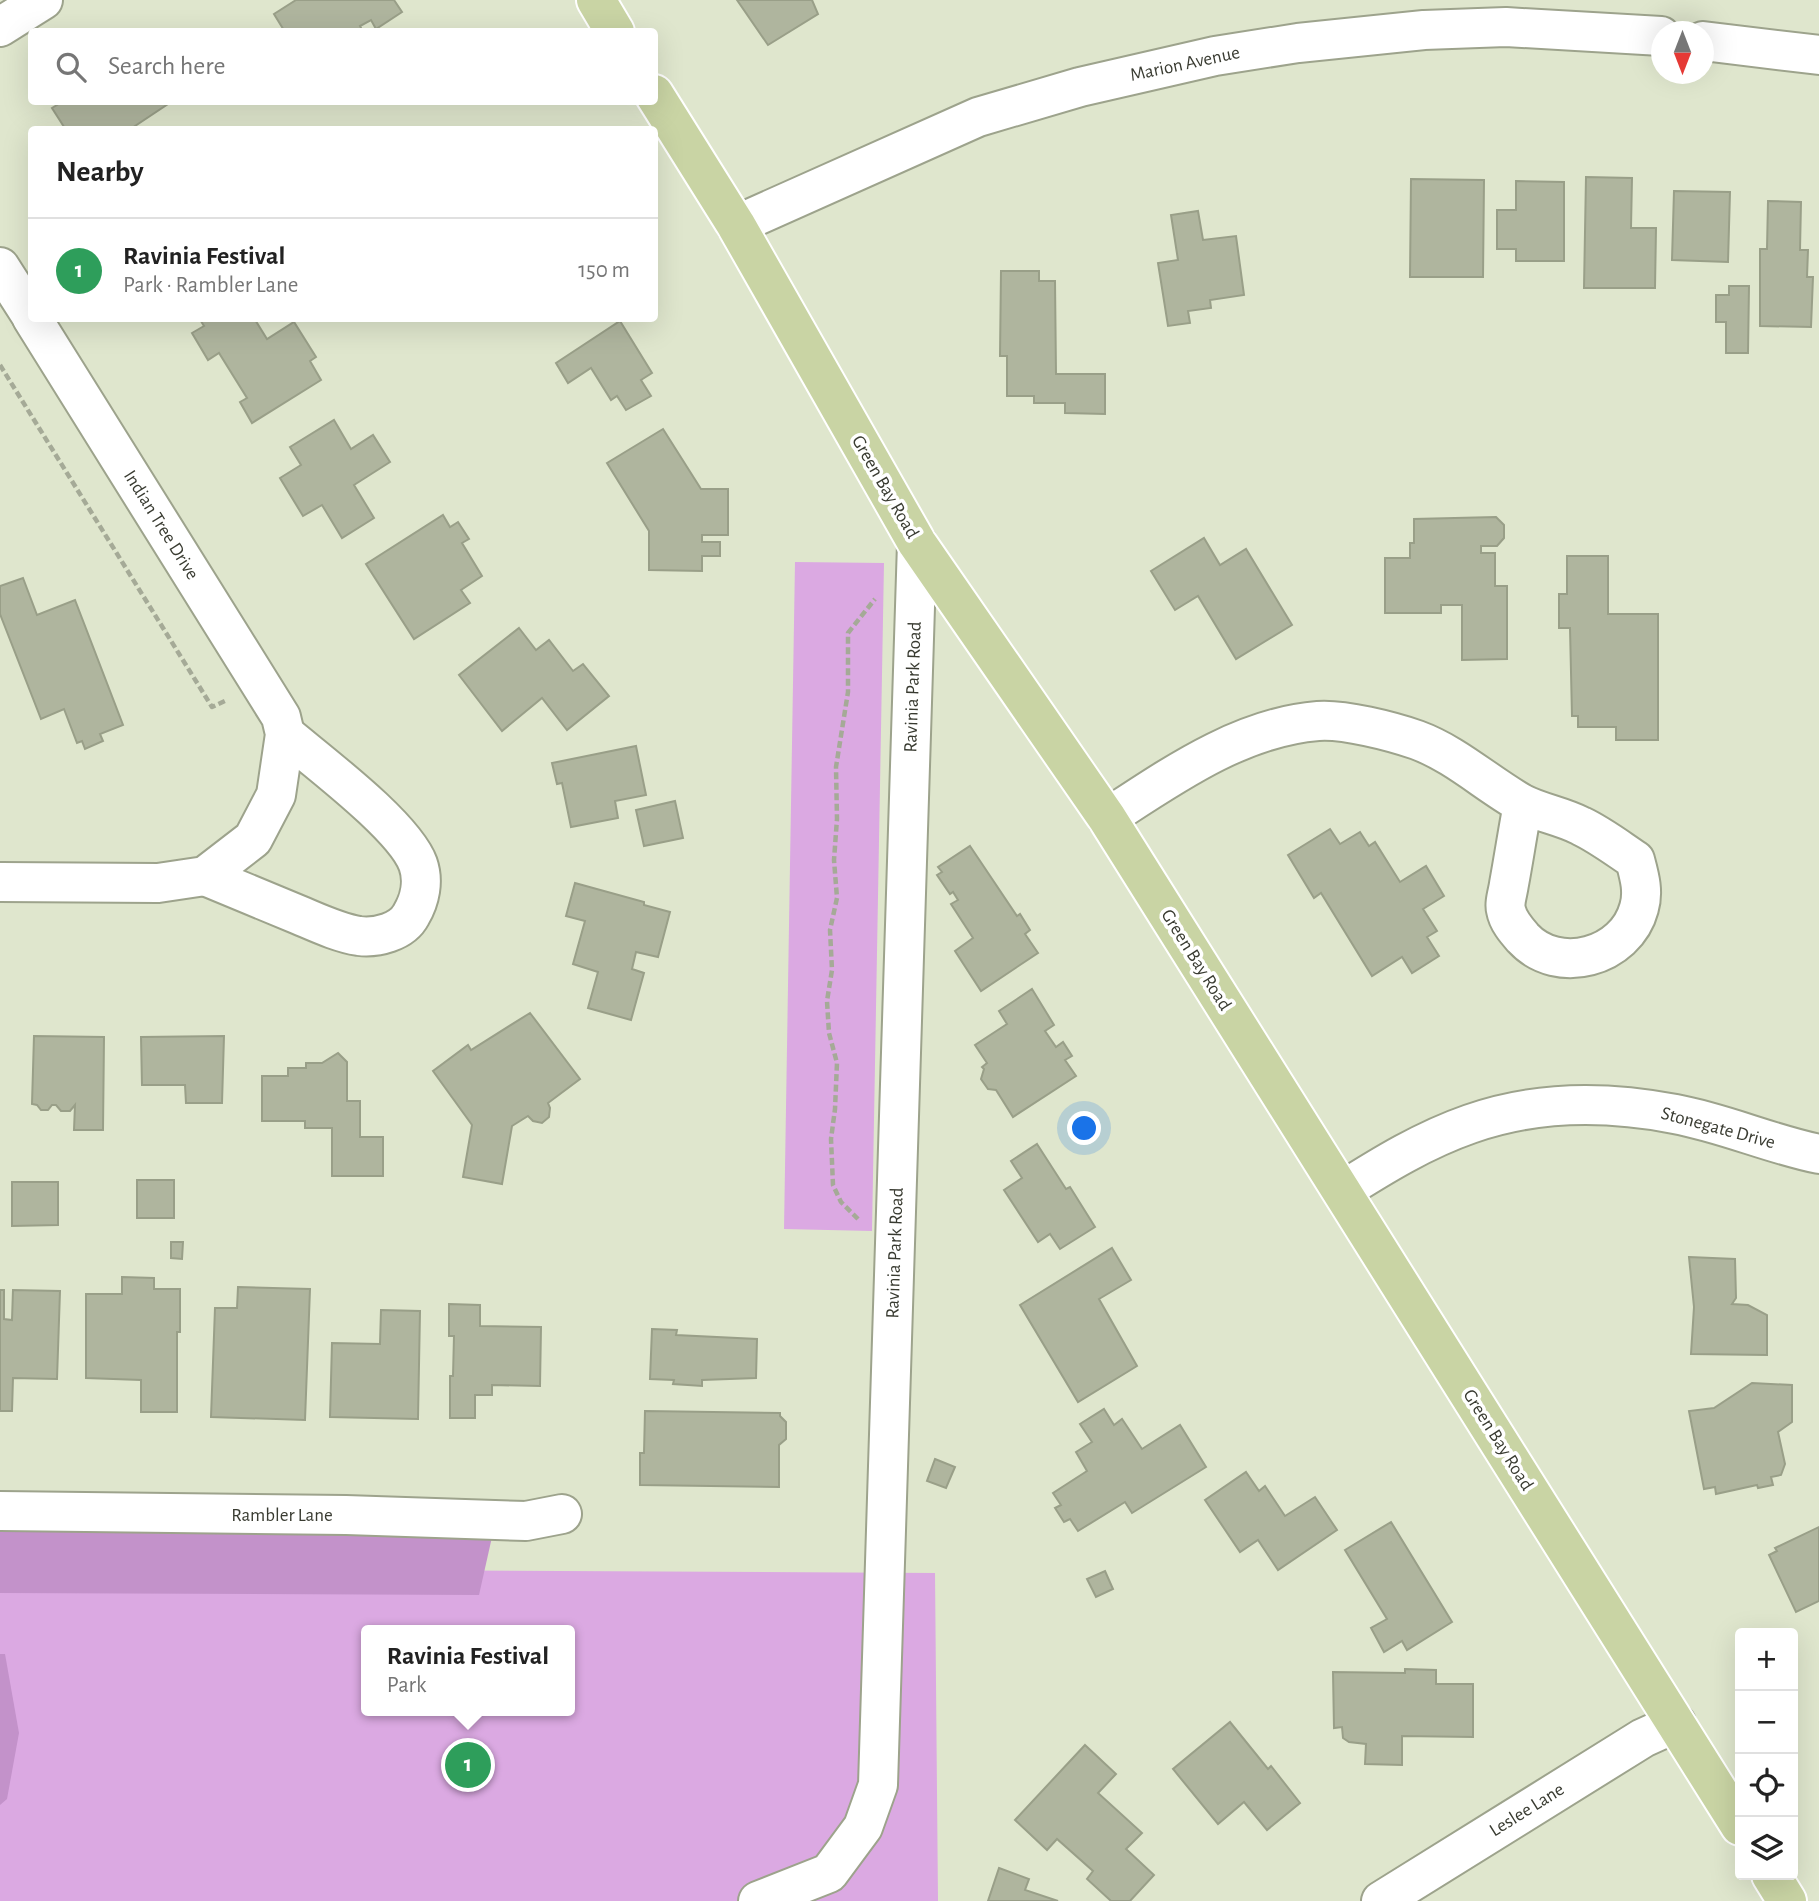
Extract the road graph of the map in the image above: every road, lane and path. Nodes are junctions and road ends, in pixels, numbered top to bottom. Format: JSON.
{"nodes":[{"id":1,"x":43,"y":0,"type":"edge"},
{"id":2,"x":596,"y":0,"type":"edge"},
{"id":3,"x":0,"y":27,"type":"edge"},
{"id":4,"x":613,"y":28,"type":"edge"},
{"id":5,"x":1651,"y":35,"type":"edge"},
{"id":6,"x":1714,"y":42,"type":"edge"},
{"id":7,"x":1819,"y":55,"type":"edge"},
{"id":8,"x":658,"y":100,"type":"edge"},
{"id":9,"x":736,"y":225,"type":"junction"},
{"id":10,"x":0,"y":267,"type":"edge"},
{"id":11,"x":28,"y":312,"type":"edge"},
{"id":12,"x":34,"y":322,"type":"edge"},
{"id":13,"x":0,"y":365,"type":"edge"},
{"id":14,"x":917,"y":543,"type":"junction"},
{"id":15,"x":881,"y":590,"type":"dead end"},
{"id":16,"x":259,"y":682,"type":"junction"},
{"id":17,"x":285,"y":734,"type":"junction"},
{"id":18,"x":1523,"y":804,"type":"dead end"},
{"id":19,"x":1107,"y":818,"type":"junction"},
{"id":20,"x":205,"y":876,"type":"junction"},
{"id":21,"x":0,"y":882,"type":"edge"},
{"id":22,"x":1819,"y":1154,"type":"edge"},
{"id":23,"x":1342,"y":1191,"type":"junction"},
{"id":24,"x":896,"y":1238,"type":"junction"},
{"id":25,"x":0,"y":1511,"type":"edge"},
{"id":26,"x":562,"y":1514,"type":"dead end"},
{"id":27,"x":1676,"y":1723,"type":"junction"},
{"id":28,"x":1735,"y":1818,"type":"edge"},
{"id":29,"x":1774,"y":1880,"type":"edge"},
{"id":30,"x":758,"y":1901,"type":"edge"},
{"id":31,"x":1381,"y":1901,"type":"edge"},
{"id":32,"x":1787,"y":1901,"type":"edge"}],
"edges":[{"from":1,"to":3,"type":"street"},
{"from":2,"to":4,"type":"main road"},
{"from":5,"to":9,"type":"street","name":"Marion Avenue"},
{"from":6,"to":7,"type":"street"},
{"from":8,"to":9,"type":"main road","name":"Green Bay Road"},
{"from":9,"to":14,"type":"main road","name":"Green Bay Road"},
{"from":10,"to":11,"type":"street","name":"Indian Tree Drive"},
{"from":12,"to":16,"type":"street","name":"Indian Tree Drive"},
{"from":13,"to":16,"type":"path"},
{"from":14,"to":19,"type":"main road","name":"Green Bay Road"},
{"from":14,"to":24,"type":"street","name":"Ravinia Park Road"},
{"from":15,"to":24,"type":"path"},
{"from":16,"to":17,"type":"street","name":"Indian Tree Drive"},
{"from":17,"to":20,"type":"street"},
{"from":17,"to":20,"type":"street","name":"Indian Tree Drive"},
{"from":18,"to":19,"type":"street"},
{"from":19,"to":23,"type":"main road","name":"Green Bay Road"},
{"from":20,"to":21,"type":"street"},
{"from":22,"to":23,"type":"street","name":"Stonegate Drive"},
{"from":23,"to":27,"type":"main road","name":"Green Bay Road"},
{"from":24,"to":30,"type":"street","name":"Ravinia Park Road"},
{"from":25,"to":26,"type":"street","name":"Rambler Lane"},
{"from":27,"to":28,"type":"main road","name":"Green Bay Road"},
{"from":27,"to":31,"type":"street","name":"Leslee Lane"},
{"from":29,"to":32,"type":"main road"}]}
